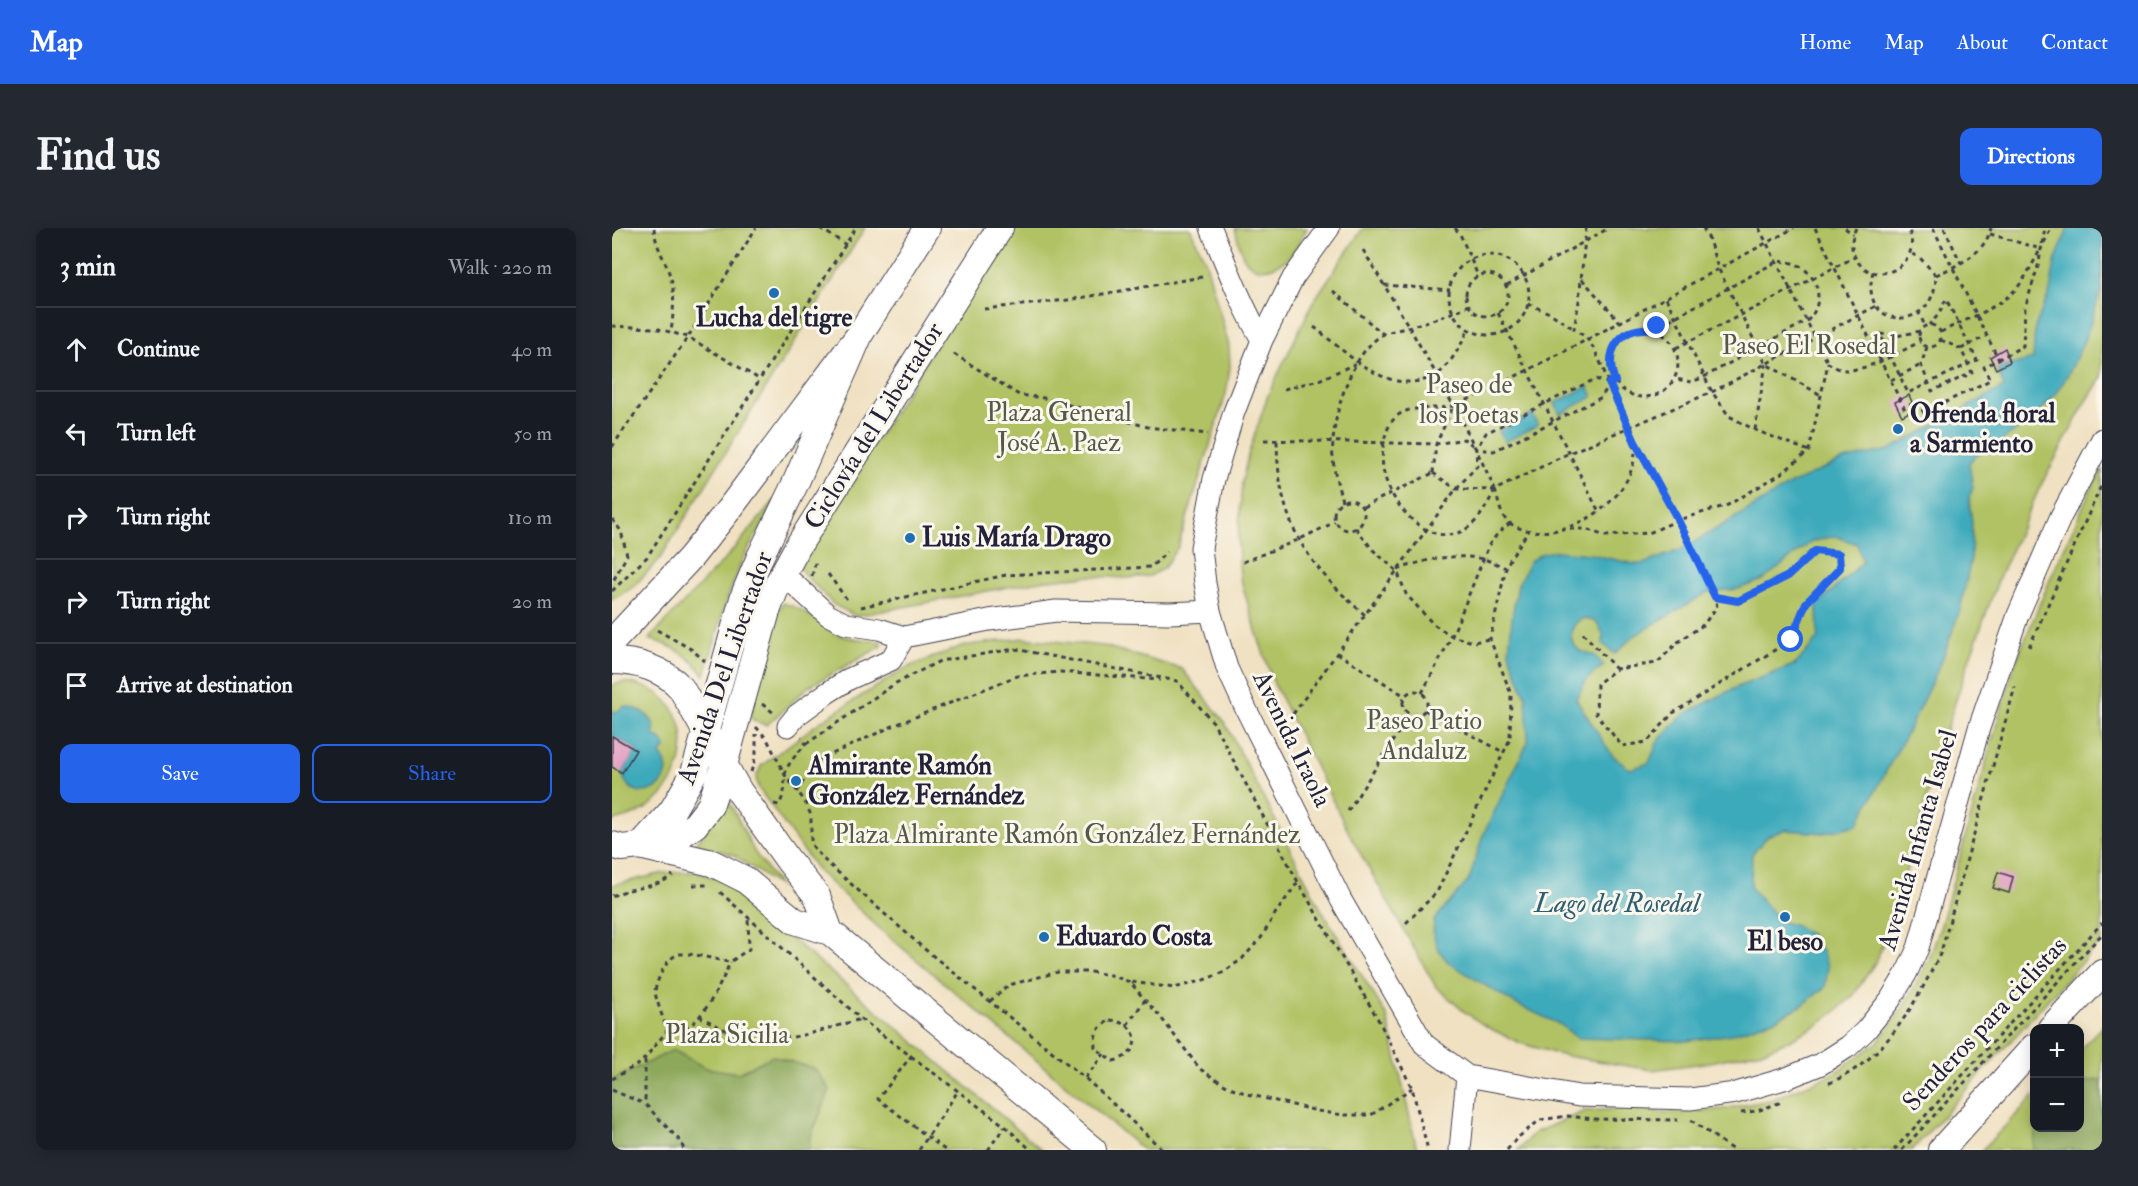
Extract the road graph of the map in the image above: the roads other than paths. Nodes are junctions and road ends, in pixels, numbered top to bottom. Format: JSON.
{"nodes":[{"id":1,"x":927,"y":228,"type":"edge"},
{"id":2,"x":1000,"y":228,"type":"edge"},
{"id":3,"x":1212,"y":228,"type":"edge"},
{"id":4,"x":1329,"y":228,"type":"edge"},
{"id":5,"x":860,"y":334,"type":"junction"},
{"id":6,"x":1262,"y":340,"type":"junction"},
{"id":7,"x":2102,"y":439,"type":"edge"},
{"id":8,"x":783,"y":573,"type":"junction"},
{"id":9,"x":1210,"y":611,"type":"junction"},
{"id":10,"x":904,"y":637,"type":"junction"},
{"id":11,"x":612,"y":642,"type":"edge"},
{"id":12,"x":612,"y":661,"type":"edge"},
{"id":13,"x":705,"y":731,"type":"junction"},
{"id":14,"x":794,"y":732,"type":"road end"},
{"id":15,"x":724,"y":765,"type":"junction"},
{"id":16,"x":621,"y":848,"type":"edge"},
{"id":17,"x":830,"y":932,"type":"junction"},
{"id":18,"x":2102,"y":973,"type":"edge"},
{"id":19,"x":2056,"y":1024,"type":"edge"},
{"id":20,"x":2030,"y":1051,"type":"edge"},
{"id":21,"x":1467,"y":1076,"type":"junction"},
{"id":22,"x":1093,"y":1150,"type":"edge"},
{"id":23,"x":1460,"y":1150,"type":"edge"},
{"id":24,"x":1941,"y":1150,"type":"edge"}],
"edges":[{"from":1,"to":5,"type":"main road","name":"Avenida Del Libertador"},
{"from":2,"to":8,"type":"main road","name":"Avenida Del Libertador"},
{"from":3,"to":6,"type":"street"},
{"from":4,"to":6,"type":"street","name":"Avenida Iraola"},
{"from":5,"to":11,"type":"main road","name":"Avenida Del Libertador"},
{"from":5,"to":13,"type":"main road","name":"Avenida Del Libertador"},
{"from":6,"to":9,"type":"street","name":"Avenida Iraola"},
{"from":7,"to":21,"type":"street","name":"Avenida Infanta Isabel"},
{"from":8,"to":10,"type":"street"},
{"from":8,"to":15,"type":"main road","name":"Avenida Del Libertador"},
{"from":9,"to":10,"type":"street"},
{"from":9,"to":21,"type":"street","name":"Avenida Iraola"},
{"from":10,"to":14,"type":"street"},
{"from":12,"to":13,"type":"main road"},
{"from":13,"to":15,"type":"main road"},
{"from":13,"to":16,"type":"main road","name":"Avenida Del Libertador"},
{"from":15,"to":16,"type":"main road","name":"Avenida Del Libertador"},
{"from":15,"to":17,"type":"main road"},
{"from":16,"to":17,"type":"main road"},
{"from":17,"to":22,"type":"main road"},
{"from":18,"to":19,"type":"main road"},
{"from":20,"to":24,"type":"main road"},
{"from":21,"to":23,"type":"street"}]}
